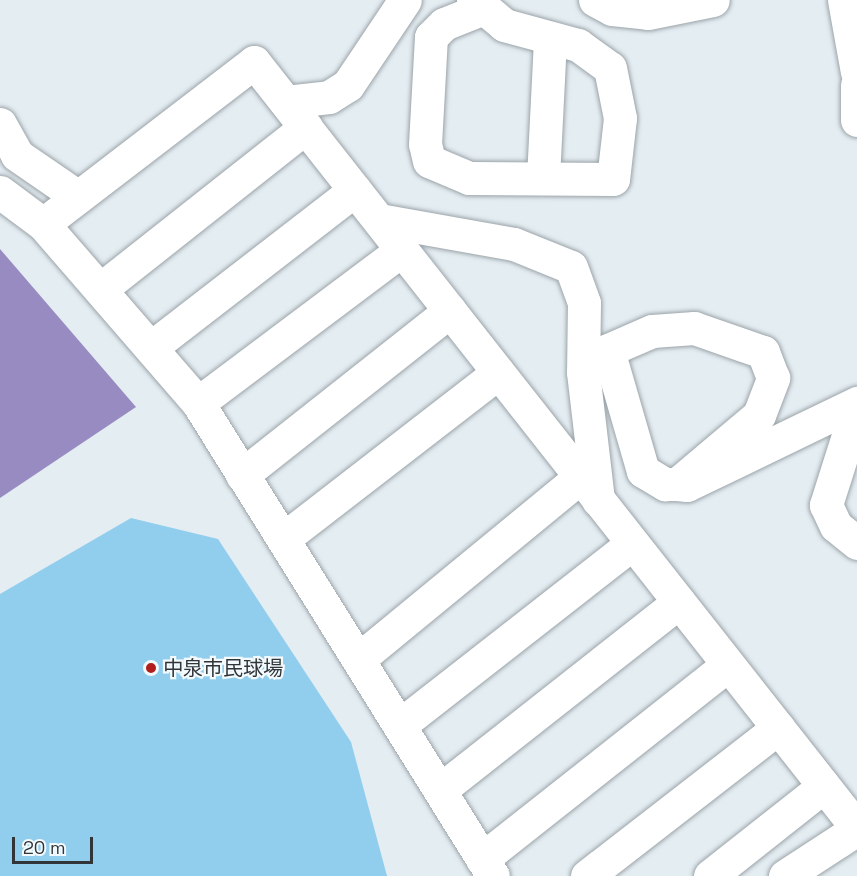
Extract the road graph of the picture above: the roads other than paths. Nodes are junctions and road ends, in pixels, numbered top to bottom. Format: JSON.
{"nodes":[{"id":1,"x":405,"y":0,"type":"edge"},
{"id":2,"x":595,"y":0,"type":"edge"},
{"id":3,"x":712,"y":0,"type":"edge"},
{"id":4,"x":844,"y":0,"type":"edge"},
{"id":5,"x":478,"y":4,"type":"edge"},
{"id":6,"x":550,"y":38,"type":"junction"},
{"id":7,"x":857,"y":72,"type":"edge"},
{"id":8,"x":857,"y":85,"type":"edge"},
{"id":9,"x":286,"y":102,"type":"junction"},
{"id":10,"x":857,"y":120,"type":"edge"},
{"id":11,"x":0,"y":124,"type":"edge"},
{"id":12,"x":306,"y":127,"type":"junction"},
{"id":13,"x":543,"y":178,"type":"junction"},
{"id":14,"x":355,"y":190,"type":"junction"},
{"id":15,"x":0,"y":192,"type":"edge"},
{"id":16,"x":78,"y":197,"type":"junction"},
{"id":17,"x":379,"y":220,"type":"junction"},
{"id":18,"x":43,"y":224,"type":"junction"},
{"id":19,"x":402,"y":250,"type":"junction"},
{"id":20,"x":102,"y":288,"type":"junction"},
{"id":21,"x":450,"y":311,"type":"junction"},
{"id":22,"x":153,"y":346,"type":"junction"},
{"id":23,"x":596,"y":347,"type":"junction"},
{"id":24,"x":498,"y":373,"type":"junction"},
{"id":25,"x":198,"y":403,"type":"junction"},
{"id":26,"x":857,"y":405,"type":"edge"},
{"id":27,"x":242,"y":475,"type":"junction"},
{"id":28,"x":677,"y":484,"type":"junction"},
{"id":29,"x":589,"y":489,"type":"junction"},
{"id":30,"x":283,"y":539,"type":"junction"},
{"id":31,"x":632,"y":543,"type":"junction"},
{"id":32,"x":857,"y":543,"type":"edge"},
{"id":33,"x":678,"y":602,"type":"junction"},
{"id":34,"x":360,"y":658,"type":"junction"},
{"id":35,"x":728,"y":665,"type":"junction"},
{"id":36,"x":400,"y":725,"type":"junction"},
{"id":37,"x":778,"y":728,"type":"junction"},
{"id":38,"x":824,"y":786,"type":"junction"},
{"id":39,"x":440,"y":790,"type":"junction"},
{"id":40,"x":857,"y":829,"type":"edge"},
{"id":41,"x":488,"y":868,"type":"edge"},
{"id":42,"x":587,"y":876,"type":"edge"},
{"id":43,"x":710,"y":876,"type":"edge"},
{"id":44,"x":784,"y":876,"type":"edge"}],
"edges":[{"from":1,"to":9,"type":"street"},
{"from":2,"to":3,"type":"street"},
{"from":4,"to":7,"type":"street"},
{"from":5,"to":6,"type":"street"},
{"from":5,"to":13,"type":"street"},
{"from":6,"to":13,"type":"street"},
{"from":6,"to":13,"type":"street"},
{"from":8,"to":10,"type":"street"},
{"from":9,"to":12,"type":"street"},
{"from":9,"to":16,"type":"street"},
{"from":11,"to":16,"type":"street"},
{"from":12,"to":14,"type":"street"},
{"from":12,"to":20,"type":"street"},
{"from":14,"to":17,"type":"street"},
{"from":14,"to":22,"type":"street"},
{"from":15,"to":18,"type":"street"},
{"from":16,"to":18,"type":"street"},
{"from":17,"to":19,"type":"street"},
{"from":17,"to":23,"type":"street"},
{"from":18,"to":20,"type":"street"},
{"from":19,"to":21,"type":"street"},
{"from":19,"to":25,"type":"street"},
{"from":20,"to":22,"type":"street"},
{"from":21,"to":24,"type":"street"},
{"from":21,"to":27,"type":"street"},
{"from":22,"to":25,"type":"street"},
{"from":23,"to":28,"type":"street"},
{"from":23,"to":28,"type":"street"},
{"from":23,"to":29,"type":"street"},
{"from":24,"to":29,"type":"street"},
{"from":24,"to":30,"type":"street"},
{"from":25,"to":27,"type":"street"},
{"from":26,"to":28,"type":"street"},
{"from":26,"to":32,"type":"street"},
{"from":27,"to":30,"type":"street"},
{"from":29,"to":31,"type":"street"},
{"from":29,"to":34,"type":"street"},
{"from":30,"to":34,"type":"street"},
{"from":31,"to":33,"type":"street"},
{"from":31,"to":36,"type":"street"},
{"from":33,"to":35,"type":"street"},
{"from":33,"to":39,"type":"street"},
{"from":34,"to":36,"type":"street"},
{"from":35,"to":37,"type":"street"},
{"from":35,"to":41,"type":"street"},
{"from":36,"to":39,"type":"street"},
{"from":37,"to":38,"type":"street"},
{"from":37,"to":42,"type":"street"},
{"from":38,"to":40,"type":"street"},
{"from":38,"to":43,"type":"street"},
{"from":39,"to":41,"type":"street"},
{"from":40,"to":44,"type":"street"}]}
